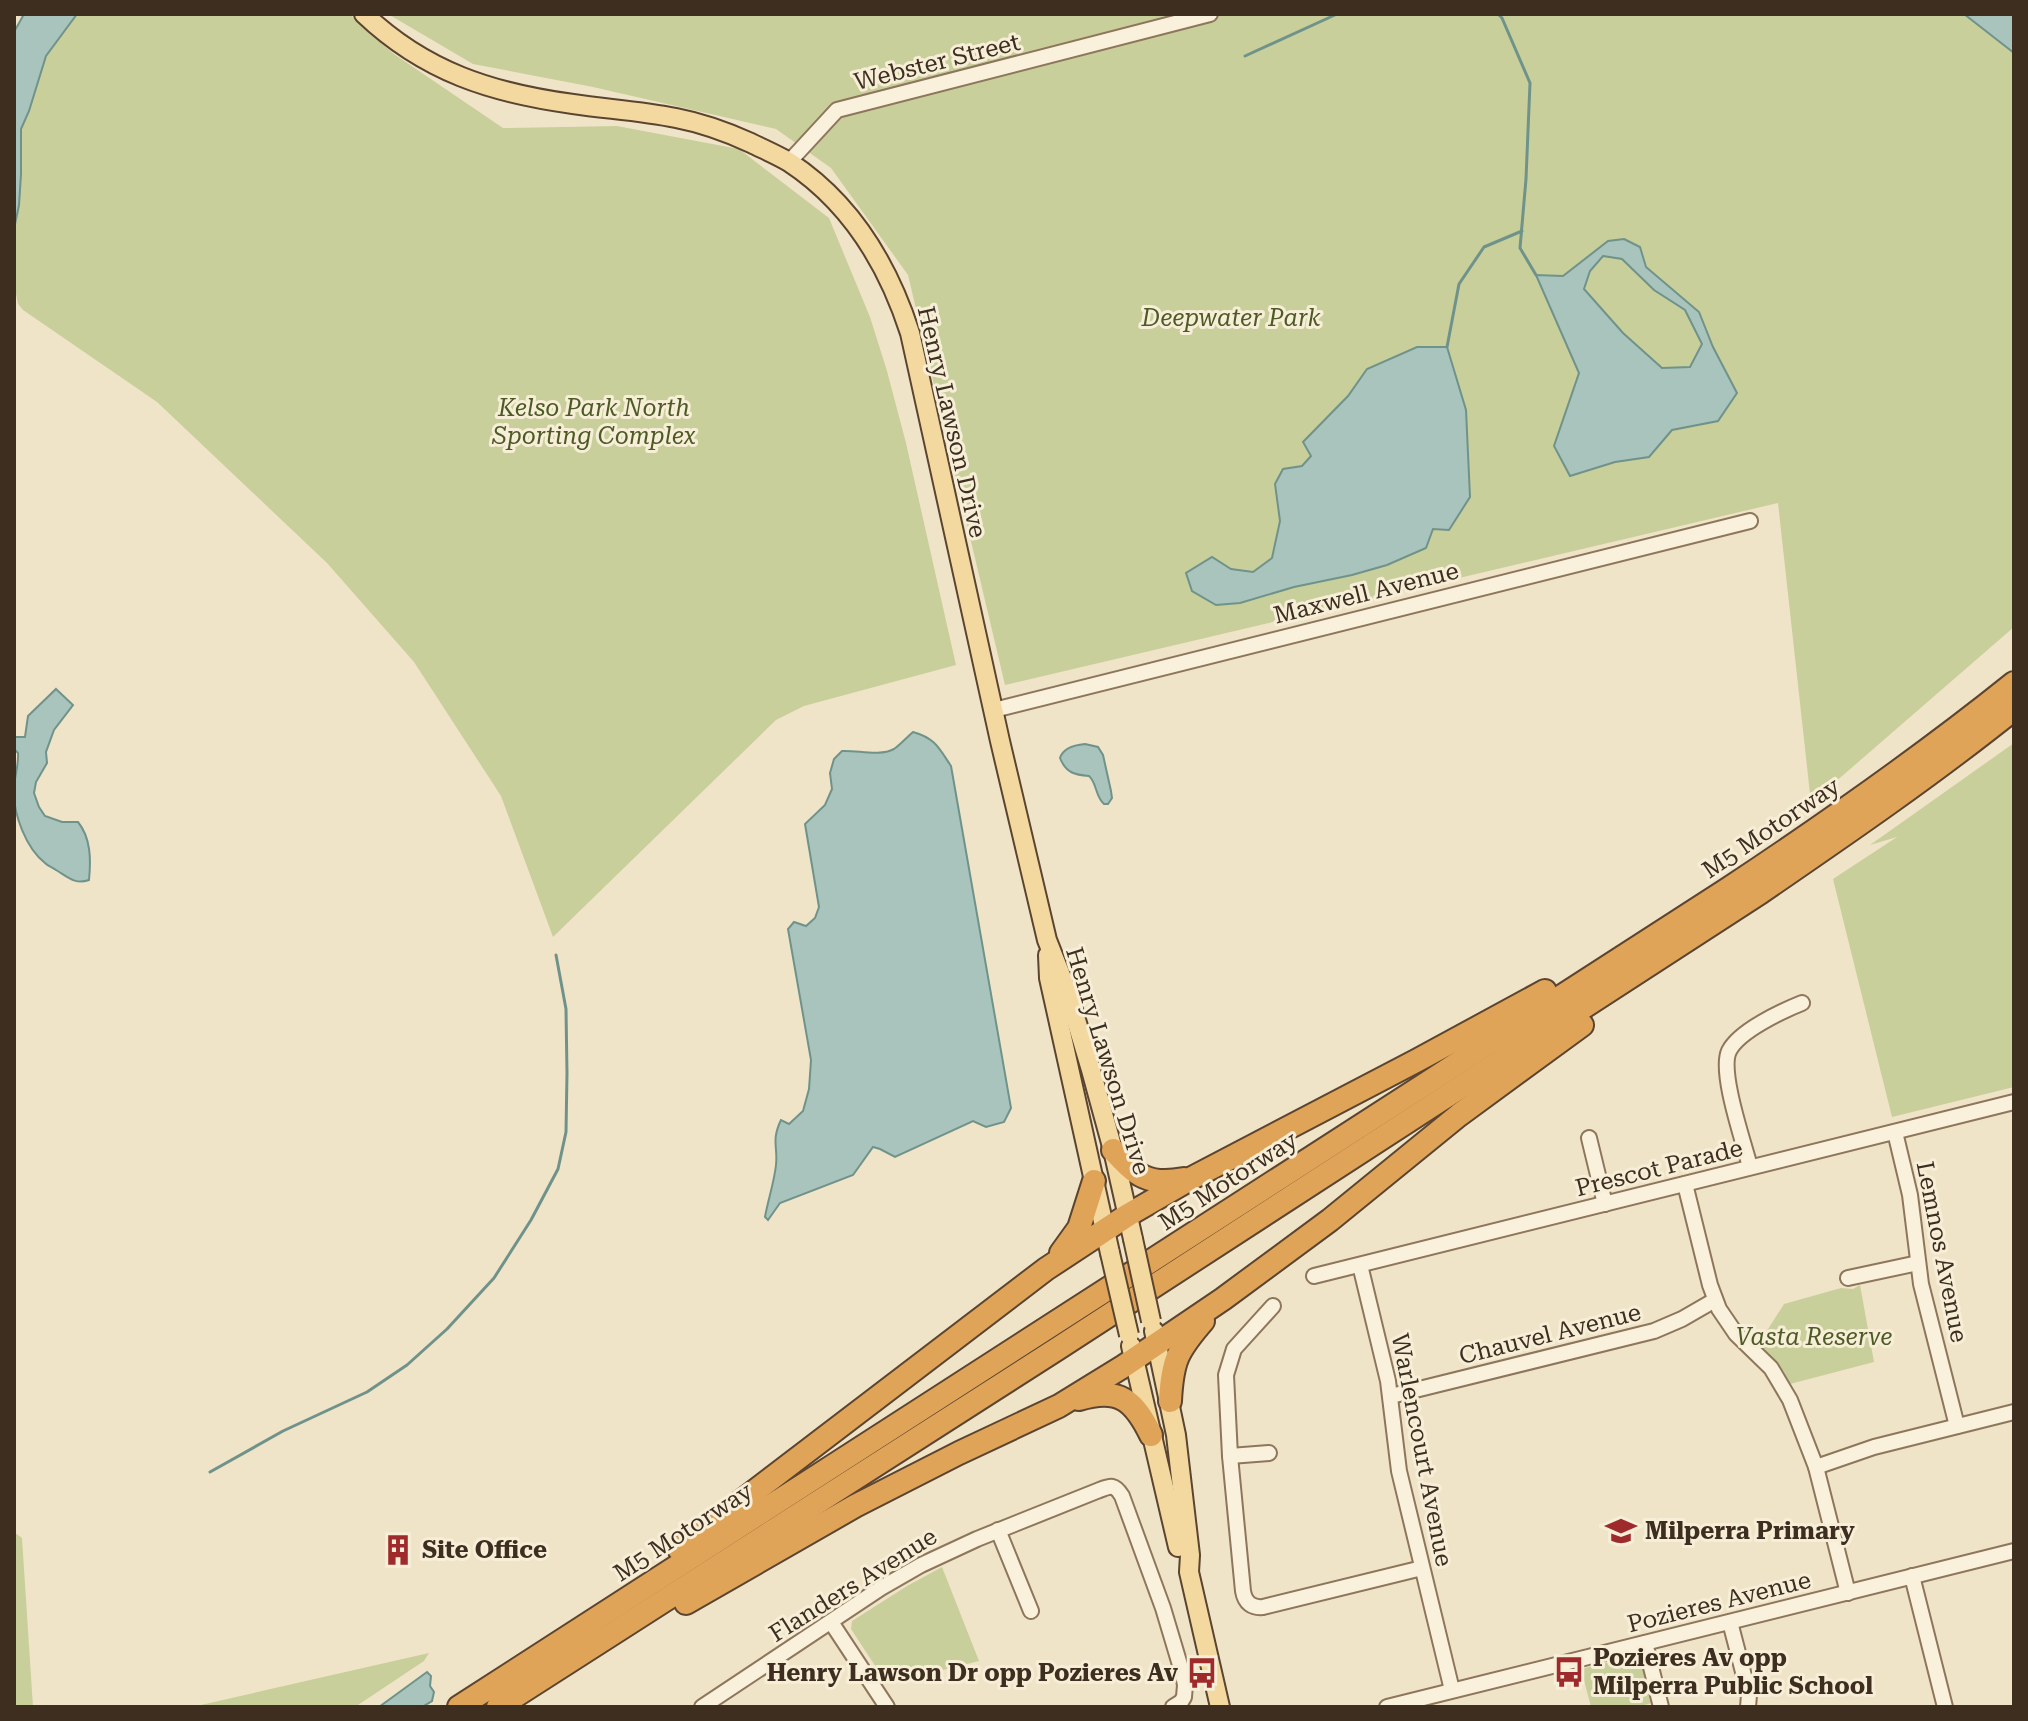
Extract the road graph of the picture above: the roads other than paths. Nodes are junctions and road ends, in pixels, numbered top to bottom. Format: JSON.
{"nodes":[{"id":1,"x":364,"y":14,"type":"edge"},
{"id":2,"x":1210,"y":14,"type":"edge"},
{"id":3,"x":789,"y":162,"type":"junction"},
{"id":4,"x":1750,"y":521,"type":"dead end"},
{"id":5,"x":2014,"y":683,"type":"edge"},
{"id":6,"x":2014,"y":709,"type":"edge"},
{"id":7,"x":994,"y":710,"type":"junction"},
{"id":8,"x":1787,"y":850,"type":"junction"},
{"id":9,"x":1761,"y":892,"type":"junction"},
{"id":10,"x":1047,"y":940,"type":"junction"},
{"id":11,"x":1802,"y":1003,"type":"dead end"},
{"id":12,"x":2014,"y":1102,"type":"edge"},
{"id":13,"x":1895,"y":1132,"type":"junction"},
{"id":14,"x":1589,"y":1138,"type":"dead end"},
{"id":15,"x":1113,"y":1150,"type":"junction"},
{"id":16,"x":1750,"y":1167,"type":"junction"},
{"id":17,"x":1192,"y":1178,"type":"junction"},
{"id":18,"x":1094,"y":1181,"type":"junction"},
{"id":19,"x":1685,"y":1184,"type":"junction"},
{"id":20,"x":1605,"y":1204,"type":"junction"},
{"id":21,"x":1128,"y":1215,"type":"junction"},
{"id":22,"x":1107,"y":1242,"type":"junction"},
{"id":23,"x":1918,"y":1263,"type":"junction"},
{"id":24,"x":1360,"y":1265,"type":"junction"},
{"id":25,"x":1046,"y":1269,"type":"junction"},
{"id":26,"x":1314,"y":1276,"type":"dead end"},
{"id":27,"x":1848,"y":1278,"type":"dead end"},
{"id":28,"x":1223,"y":1299,"type":"junction"},
{"id":29,"x":1715,"y":1300,"type":"junction"},
{"id":30,"x":1273,"y":1306,"type":"dead end"},
{"id":31,"x":1157,"y":1343,"type":"junction"},
{"id":32,"x":1134,"y":1358,"type":"junction"},
{"id":33,"x":1391,"y":1396,"type":"junction"},
{"id":34,"x":1170,"y":1401,"type":"junction"},
{"id":35,"x":1059,"y":1406,"type":"junction"},
{"id":36,"x":2014,"y":1412,"type":"edge"},
{"id":37,"x":1957,"y":1426,"type":"junction"},
{"id":38,"x":1151,"y":1435,"type":"junction"},
{"id":39,"x":1269,"y":1453,"type":"dead end"},
{"id":40,"x":1230,"y":1456,"type":"junction"},
{"id":41,"x":1816,"y":1467,"type":"junction"},
{"id":42,"x":998,"y":1530,"type":"junction"},
{"id":43,"x":2014,"y":1551,"type":"edge"},
{"id":44,"x":1422,"y":1568,"type":"junction"},
{"id":45,"x":1189,"y":1572,"type":"junction"},
{"id":46,"x":1912,"y":1576,"type":"junction"},
{"id":47,"x":1848,"y":1593,"type":"junction"},
{"id":48,"x":1031,"y":1611,"type":"dead end"},
{"id":49,"x":831,"y":1622,"type":"junction"},
{"id":50,"x":1730,"y":1622,"type":"junction"},
{"id":51,"x":1645,"y":1643,"type":"junction"},
{"id":52,"x":1452,"y":1690,"type":"junction"},
{"id":53,"x":496,"y":1696,"type":"edge"},
{"id":54,"x":724,"y":1701,"type":"edge"},
{"id":55,"x":1942,"y":1706,"type":"edge"},
{"id":56,"x":459,"y":1707,"type":"edge"},
{"id":57,"x":504,"y":1707,"type":"edge"},
{"id":58,"x":702,"y":1707,"type":"edge"},
{"id":59,"x":887,"y":1707,"type":"edge"},
{"id":60,"x":1173,"y":1707,"type":"edge"},
{"id":61,"x":1220,"y":1707,"type":"edge"},
{"id":62,"x":1387,"y":1707,"type":"edge"},
{"id":63,"x":1661,"y":1707,"type":"edge"},
{"id":64,"x":1748,"y":1707,"type":"edge"}],
"edges":[{"from":1,"to":3,"type":"main road","name":"Henry Lawson Drive"},
{"from":2,"to":3,"type":"street","name":"Webster Street"},
{"from":3,"to":7,"type":"main road","name":"Henry Lawson Drive"},
{"from":4,"to":7,"type":"street","name":"Maxwell Avenue"},
{"from":5,"to":8,"type":"highway","name":"M5 Motorway"},
{"from":6,"to":9,"type":"highway","name":"M5 Motorway"},
{"from":7,"to":10,"type":"main road","name":"Henry Lawson Drive"},
{"from":8,"to":17,"type":"highway"},
{"from":8,"to":53,"type":"highway","name":"M5 Motorway"},
{"from":9,"to":28,"type":"highway"},
{"from":9,"to":53,"type":"highway","name":"M5 Motorway"},
{"from":10,"to":15,"type":"main road","name":"Henry Lawson Drive"},
{"from":10,"to":18,"type":"main road","name":"Henry Lawson Drive"},
{"from":11,"to":16,"type":"street"},
{"from":12,"to":13,"type":"street","name":"Prescot Parade"},
{"from":13,"to":16,"type":"street","name":"Prescot Parade"},
{"from":13,"to":23,"type":"street","name":"Lemnos Avenue"},
{"from":14,"to":20,"type":"street"},
{"from":15,"to":17,"type":"highway"},
{"from":15,"to":21,"type":"main road","name":"Henry Lawson Drive"},
{"from":16,"to":19,"type":"street","name":"Prescot Parade"},
{"from":17,"to":21,"type":"highway"},
{"from":18,"to":22,"type":"main road","name":"Henry Lawson Drive"},
{"from":18,"to":25,"type":"highway"},
{"from":19,"to":20,"type":"street","name":"Prescot Parade"},
{"from":19,"to":29,"type":"street"},
{"from":20,"to":24,"type":"street","name":"Prescot Parade"},
{"from":21,"to":22,"type":"highway"},
{"from":21,"to":31,"type":"main road","name":"Henry Lawson Drive","bridge":true},
{"from":22,"to":25,"type":"highway"},
{"from":22,"to":32,"type":"main road","name":"Henry Lawson Drive","bridge":true},
{"from":23,"to":27,"type":"street"},
{"from":23,"to":37,"type":"street","name":"Lemnos Avenue"},
{"from":24,"to":26,"type":"street","name":"Prescot Parade"},
{"from":24,"to":33,"type":"street","name":"Warlencourt Avenue"},
{"from":25,"to":53,"type":"highway"},
{"from":28,"to":31,"type":"highway"},
{"from":28,"to":34,"type":"highway"},
{"from":29,"to":33,"type":"street","name":"Chauvel Avenue"},
{"from":29,"to":41,"type":"street"},
{"from":30,"to":40,"type":"street"},
{"from":31,"to":32,"type":"highway"},
{"from":31,"to":34,"type":"main road","name":"Henry Lawson Drive"},
{"from":32,"to":35,"type":"highway"},
{"from":32,"to":38,"type":"main road","name":"Henry Lawson Drive"},
{"from":33,"to":44,"type":"street","name":"Warlencourt Avenue"},
{"from":34,"to":45,"type":"main road","name":"Henry Lawson Drive"},
{"from":35,"to":38,"type":"highway"},
{"from":35,"to":57,"type":"highway"},
{"from":36,"to":37,"type":"street"},
{"from":37,"to":41,"type":"street"},
{"from":38,"to":45,"type":"main road","name":"Henry Lawson Drive"},
{"from":39,"to":40,"type":"street"},
{"from":40,"to":44,"type":"street"},
{"from":41,"to":47,"type":"street"},
{"from":42,"to":48,"type":"street"},
{"from":42,"to":49,"type":"street","name":"Flanders Avenue"},
{"from":42,"to":60,"type":"street","name":"Flanders Avenue"},
{"from":43,"to":46,"type":"street","name":"Pozieres Avenue"},
{"from":44,"to":52,"type":"street","name":"Warlencourt Avenue"},
{"from":45,"to":61,"type":"main road","name":"Henry Lawson Drive"},
{"from":46,"to":47,"type":"street","name":"Pozieres Avenue"},
{"from":46,"to":55,"type":"street"},
{"from":47,"to":50,"type":"street","name":"Pozieres Avenue"},
{"from":49,"to":54,"type":"street","name":"Flanders Avenue"},
{"from":49,"to":59,"type":"street"},
{"from":50,"to":51,"type":"street","name":"Pozieres Avenue"},
{"from":50,"to":64,"type":"street"},
{"from":51,"to":52,"type":"street","name":"Pozieres Avenue"},
{"from":51,"to":63,"type":"street"},
{"from":52,"to":62,"type":"street","name":"Pozieres Avenue"},
{"from":53,"to":56,"type":"highway","name":"M5 Motorway"},
{"from":54,"to":58,"type":"street","name":"Flanders Avenue"}]}
